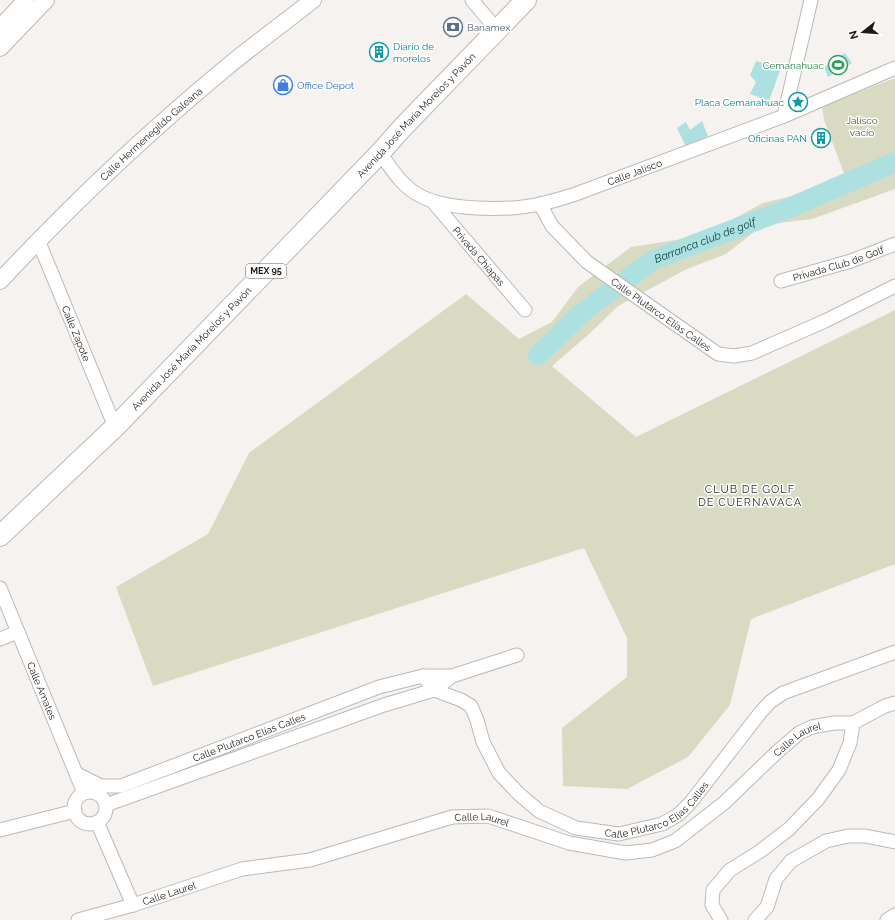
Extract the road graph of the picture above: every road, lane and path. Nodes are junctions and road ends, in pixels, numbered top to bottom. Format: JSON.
{"nodes":[{"id":1,"x":26,"y":0,"type":"edge"},
{"id":2,"x":46,"y":0,"type":"edge"},
{"id":3,"x":313,"y":0,"type":"edge"},
{"id":4,"x":472,"y":0,"type":"edge"},
{"id":5,"x":526,"y":0,"type":"edge"},
{"id":6,"x":811,"y":0,"type":"edge"},
{"id":7,"x":0,"y":28,"type":"edge"},
{"id":8,"x":497,"y":30,"type":"junction"},
{"id":9,"x":0,"y":48,"type":"edge"},
{"id":10,"x":895,"y":68,"type":"edge"},
{"id":11,"x":784,"y":116,"type":"junction"},
{"id":12,"x":380,"y":153,"type":"junction"},
{"id":13,"x":433,"y":202,"type":"junction"},
{"id":14,"x":540,"y":204,"type":"junction"},
{"id":15,"x":38,"y":240,"type":"junction"},
{"id":16,"x":895,"y":244,"type":"edge"},
{"id":17,"x":0,"y":281,"type":"edge"},
{"id":18,"x":781,"y":281,"type":"dead end"},
{"id":19,"x":895,"y":286,"type":"edge"},
{"id":20,"x":525,"y":310,"type":"dead end"},
{"id":21,"x":115,"y":427,"type":"junction"},
{"id":22,"x":0,"y":536,"type":"edge"},
{"id":23,"x":0,"y":588,"type":"edge"},
{"id":24,"x":18,"y":632,"type":"junction"},
{"id":25,"x":0,"y":639,"type":"edge"},
{"id":26,"x":895,"y":652,"type":"edge"},
{"id":27,"x":517,"y":655,"type":"dead end"},
{"id":28,"x":423,"y":676,"type":"junction"},
{"id":29,"x":452,"y":676,"type":"junction"},
{"id":30,"x":434,"y":690,"type":"junction"},
{"id":31,"x":895,"y":703,"type":"edge"},
{"id":32,"x":853,"y":723,"type":"junction"},
{"id":33,"x":77,"y":774,"type":"junction"},
{"id":34,"x":84,"y":793,"type":"junction"},
{"id":35,"x":106,"y":805,"type":"junction"},
{"id":36,"x":75,"y":811,"type":"junction"},
{"id":37,"x":97,"y":822,"type":"junction"},
{"id":38,"x":0,"y":830,"type":"edge"},
{"id":39,"x":895,"y":842,"type":"edge"},
{"id":40,"x":133,"y":905,"type":"junction"},
{"id":41,"x":895,"y":915,"type":"edge"},
{"id":42,"x":78,"y":920,"type":"edge"},
{"id":43,"x":721,"y":920,"type":"edge"},
{"id":44,"x":755,"y":920,"type":"edge"},
{"id":45,"x":887,"y":920,"type":"edge"}],
"edges":[{"from":1,"to":7,"type":"street"},
{"from":2,"to":9,"type":"street"},
{"from":3,"to":15,"type":"street","name":"Calle Hermenegildo Galeana"},
{"from":4,"to":8,"type":"street"},
{"from":5,"to":8,"type":"main road","name":"Avenida José María Morelos y Pavón","number":"MEX 95"},
{"from":6,"to":11,"type":"street"},
{"from":8,"to":12,"type":"main road","name":"Avenida José María Morelos y Pavón","number":"MEX 95"},
{"from":10,"to":11,"type":"street","name":"Calle Jalisco"},
{"from":11,"to":14,"type":"street","name":"Calle Jalisco"},
{"from":12,"to":13,"type":"street","name":"Calle Jalisco"},
{"from":12,"to":21,"type":"main road","name":"Avenida José María Morelos y Pavón","number":"MEX 95"},
{"from":13,"to":14,"type":"street","name":"Calle Jalisco"},
{"from":13,"to":20,"type":"street","name":"Privada Chiapas"},
{"from":14,"to":19,"type":"street","name":"Calle Plutarco Elías Calles"},
{"from":15,"to":17,"type":"street","name":"Calle Hermenegildo Galeana"},
{"from":15,"to":21,"type":"street","name":"Calle Zapote"},
{"from":16,"to":18,"type":"street","name":"Privada Club de Golf"},
{"from":21,"to":22,"type":"main road","name":"Avenida José María Morelos y Pavón","number":"MEX 95"},
{"from":23,"to":24,"type":"street","name":"Calle Amates"},
{"from":24,"to":25,"type":"street"},
{"from":24,"to":33,"type":"street","name":"Calle Amates"},
{"from":26,"to":30,"type":"street","name":"Calle Plutarco Elías Calles"},
{"from":27,"to":29,"type":"street","name":"Calle Plutarco Elías Calles"},
{"from":28,"to":29,"type":"street","name":"Calle Plutarco Elías Calles"},
{"from":28,"to":30,"type":"street"},
{"from":28,"to":33,"type":"street","name":"Calle Plutarco Elías Calles"},
{"from":29,"to":30,"type":"street","name":"Calle Plutarco Elías Calles"},
{"from":30,"to":35,"type":"street","name":"Calle Plutarco Elías Calles"},
{"from":31,"to":32,"type":"street","name":"Calle Laurel"},
{"from":32,"to":40,"type":"street","name":"Calle Laurel"},
{"from":32,"to":43,"type":"street"},
{"from":33,"to":34,"type":"street","name":"Calle Amates"},
{"from":34,"to":35,"type":"street"},
{"from":34,"to":36,"type":"street"},
{"from":35,"to":37,"type":"street"},
{"from":36,"to":37,"type":"street"},
{"from":36,"to":38,"type":"street"},
{"from":37,"to":40,"type":"street"},
{"from":39,"to":44,"type":"street"},
{"from":40,"to":42,"type":"street","name":"Calle Laurel"},
{"from":41,"to":45,"type":"street"}]}
